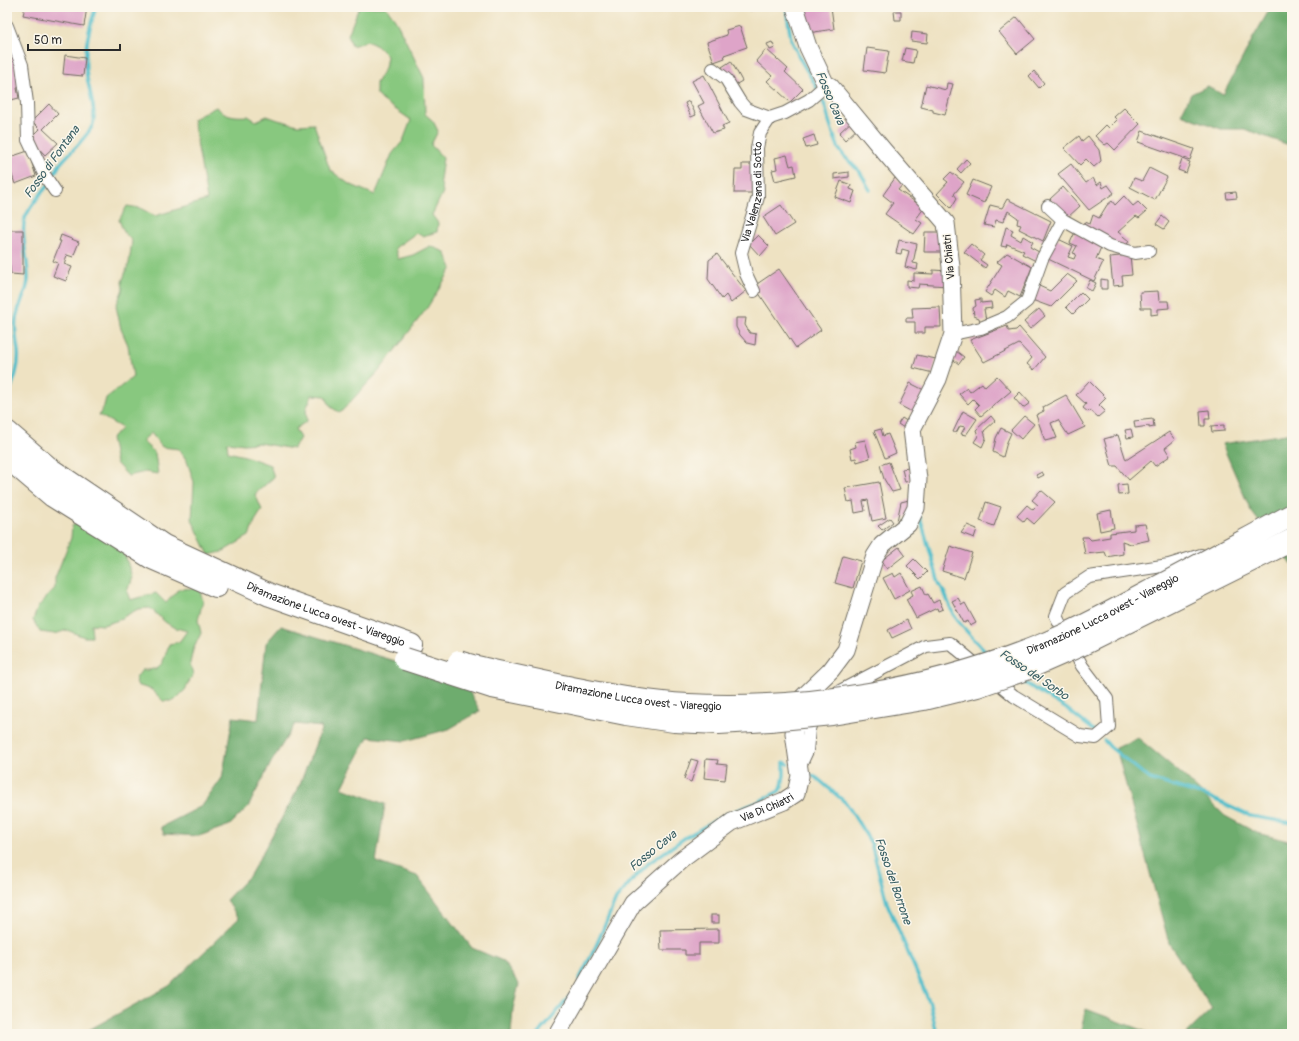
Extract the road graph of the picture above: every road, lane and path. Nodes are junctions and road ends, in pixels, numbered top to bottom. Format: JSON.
{"nodes":[{"id":1,"x":795,"y":7,"type":"edge"},
{"id":2,"x":7,"y":26,"type":"edge"},
{"id":3,"x":713,"y":69,"type":"dead end"},
{"id":4,"x":824,"y":86,"type":"junction"},
{"id":5,"x":770,"y":118,"type":"junction"},
{"id":6,"x":54,"y":189,"type":"dead end"},
{"id":7,"x":1048,"y":206,"type":"dead end"},
{"id":8,"x":1063,"y":220,"type":"junction"},
{"id":9,"x":1149,"y":251,"type":"dead end"},
{"id":10,"x":754,"y":291,"type":"dead end"},
{"id":11,"x":953,"y":334,"type":"junction"},
{"id":12,"x":7,"y":432,"type":"edge"},
{"id":13,"x":7,"y":457,"type":"edge"},
{"id":14,"x":1292,"y":515,"type":"edge"},
{"id":15,"x":908,"y":524,"type":"joint"},
{"id":16,"x":1268,"y":536,"type":"dead end"},
{"id":17,"x":1292,"y":540,"type":"edge"},
{"id":18,"x":267,"y":600,"type":"junction"},
{"id":19,"x":408,"y":652,"type":"junction"},
{"id":20,"x":799,"y":768,"type":"junction"},
{"id":21,"x":557,"y":1034,"type":"edge"}],
"edges":[{"from":1,"to":4,"type":"street","name":"Via Chiatri"},
{"from":2,"to":6,"type":"street"},
{"from":3,"to":5,"type":"street"},
{"from":4,"to":5,"type":"street"},
{"from":4,"to":11,"type":"street","name":"Via Chiatri"},
{"from":5,"to":10,"type":"street","name":"Via Valenzana di Sotto"},
{"from":7,"to":8,"type":"street"},
{"from":8,"to":9,"type":"street"},
{"from":8,"to":11,"type":"street"},
{"from":11,"to":15,"type":"street","name":"Via Chiatri"},
{"from":12,"to":18,"type":"highway","name":"Diramazione Lucca ovest - Viareggio"},
{"from":13,"to":18,"type":"highway","name":"Diramazione Lucca ovest - Viareggio"},
{"from":14,"to":19,"type":"highway","name":"Diramazione Lucca ovest - Viareggio","bridge":true},
{"from":15,"to":20,"type":"street","name":"Via Di Chiatri"},
{"from":16,"to":20,"type":"street"},
{"from":17,"to":19,"type":"highway","name":"Diramazione Lucca ovest - Viareggio","bridge":true},
{"from":18,"to":19,"type":"highway","name":"Diramazione Lucca ovest - Viareggio"},
{"from":20,"to":21,"type":"street","name":"Via Di Chiatri"}]}
